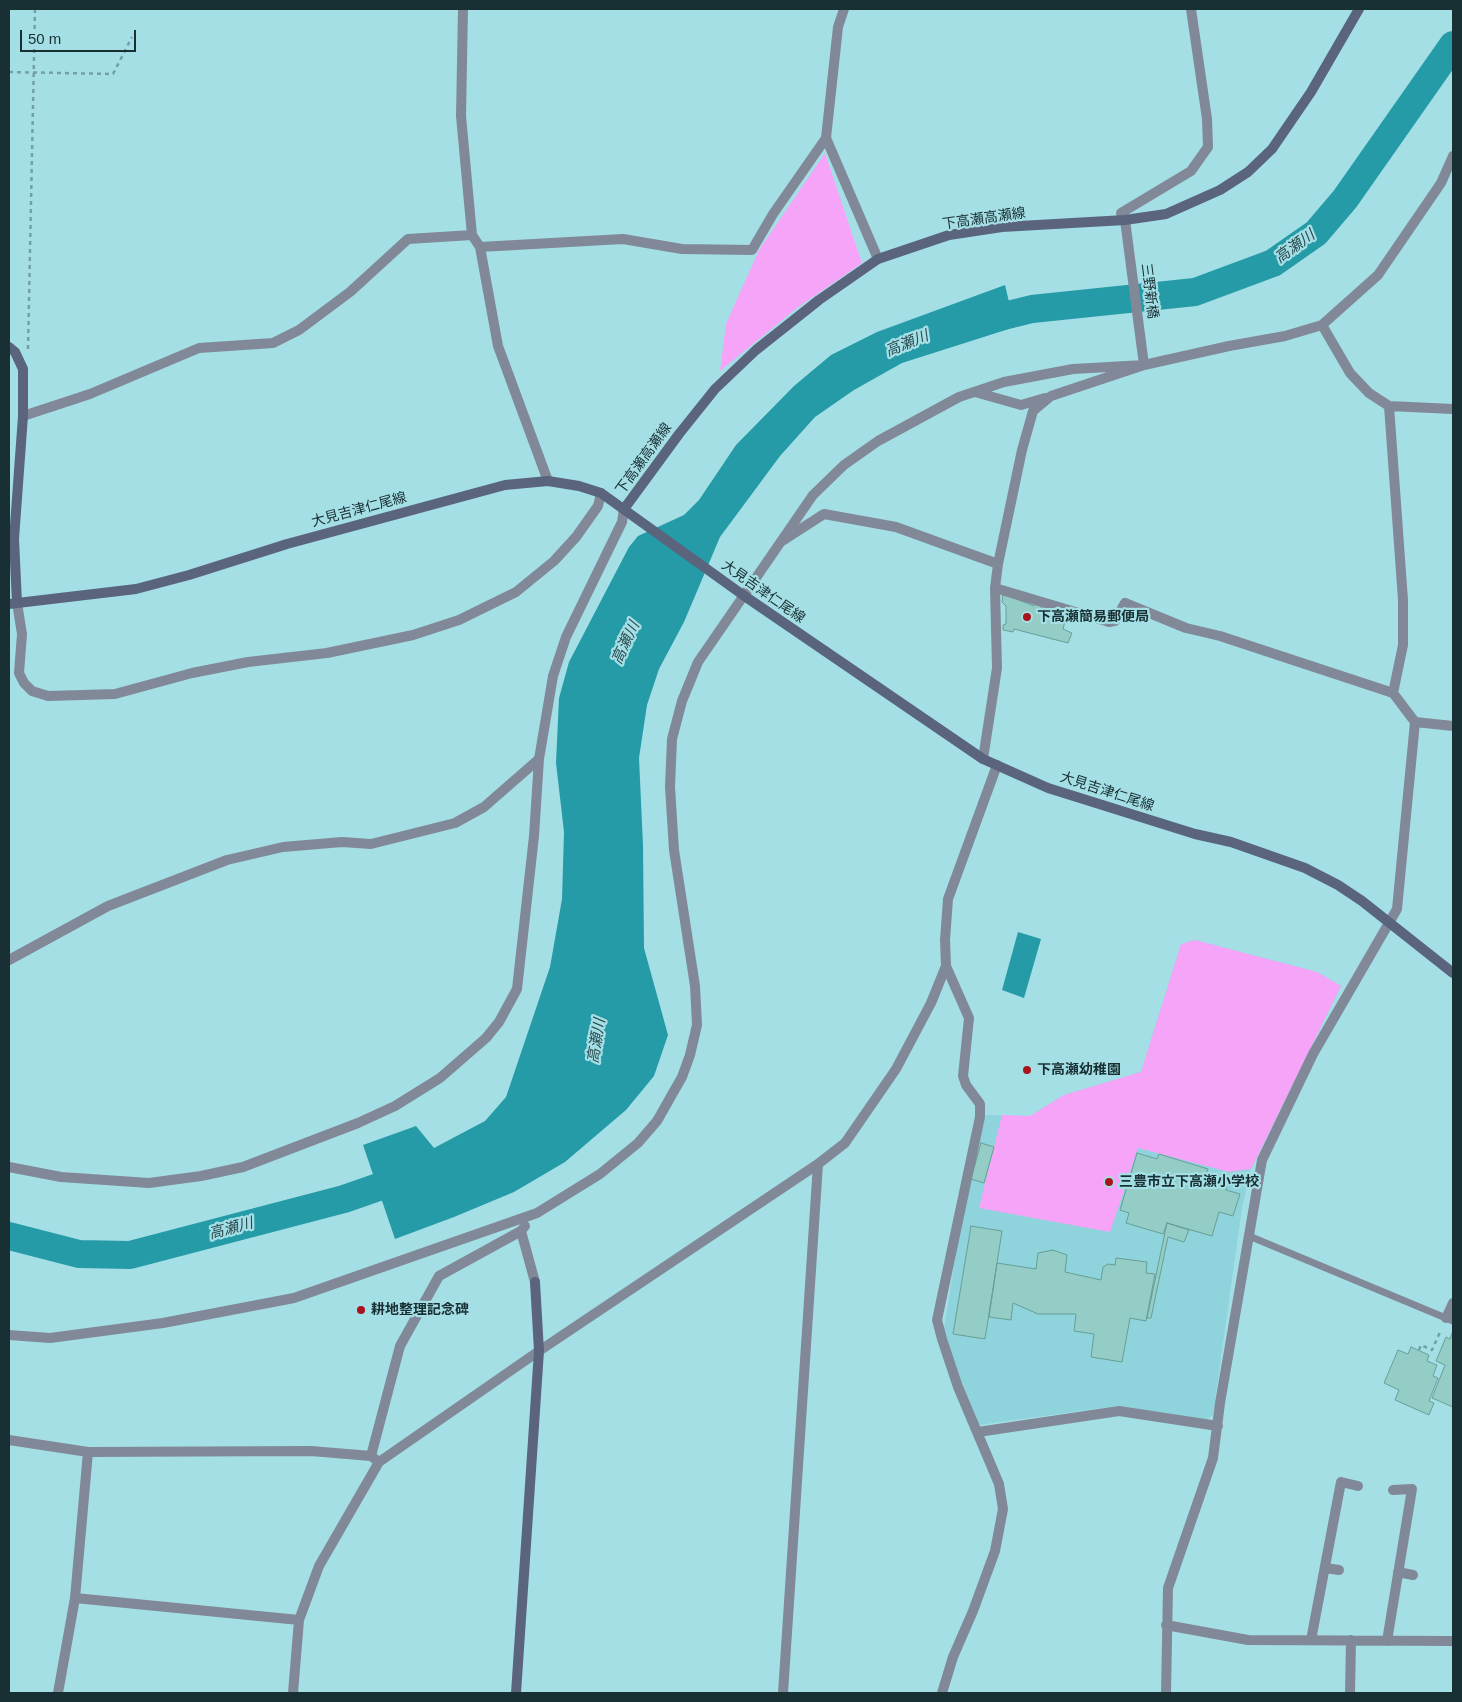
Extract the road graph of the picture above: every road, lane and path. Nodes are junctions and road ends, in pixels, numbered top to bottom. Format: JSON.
{"nodes":[{"id":1,"x":35,"y":9,"type":"edge"},
{"id":2,"x":463,"y":9,"type":"edge"},
{"id":3,"x":844,"y":9,"type":"edge"},
{"id":4,"x":1191,"y":9,"type":"edge"},
{"id":5,"x":1359,"y":9,"type":"edge"},
{"id":6,"x":132,"y":37,"type":"dead end"},
{"id":7,"x":9,"y":72,"type":"edge"},
{"id":8,"x":34,"y":72,"type":"junction"},
{"id":9,"x":826,"y":138,"type":"junction"},
{"id":10,"x":1453,"y":156,"type":"edge"},
{"id":11,"x":1125,"y":220,"type":"junction"},
{"id":12,"x":472,"y":235,"type":"junction"},
{"id":13,"x":480,"y":247,"type":"junction"},
{"id":14,"x":878,"y":259,"type":"junction"},
{"id":15,"x":1322,"y":325,"type":"junction"},
{"id":16,"x":9,"y":347,"type":"edge"},
{"id":17,"x":21,"y":363,"type":"junction"},
{"id":18,"x":1144,"y":365,"type":"junction"},
{"id":19,"x":975,"y":392,"type":"junction"},
{"id":20,"x":1051,"y":396,"type":"junction"},
{"id":21,"x":1389,"y":406,"type":"junction"},
{"id":22,"x":1453,"y":409,"type":"edge"},
{"id":23,"x":23,"y":416,"type":"junction"},
{"id":24,"x":548,"y":481,"type":"junction"},
{"id":25,"x":601,"y":493,"type":"junction"},
{"id":26,"x":624,"y":509,"type":"junction"},
{"id":27,"x":776,"y":545,"type":"junction"},
{"id":28,"x":998,"y":564,"type":"junction"},
{"id":29,"x":995,"y":588,"type":"junction"},
{"id":30,"x":743,"y":595,"type":"junction"},
{"id":31,"x":13,"y":603,"type":"edge"},
{"id":32,"x":1394,"y":693,"type":"junction"},
{"id":33,"x":1415,"y":722,"type":"junction"},
{"id":34,"x":1453,"y":726,"type":"edge"},
{"id":35,"x":539,"y":759,"type":"junction"},
{"id":36,"x":983,"y":759,"type":"junction"},
{"id":37,"x":997,"y":765,"type":"junction"},
{"id":38,"x":1388,"y":922,"type":"junction"},
{"id":39,"x":9,"y":960,"type":"edge"},
{"id":40,"x":946,"y":966,"type":"junction"},
{"id":41,"x":1453,"y":973,"type":"edge"},
{"id":42,"x":818,"y":1164,"type":"junction"},
{"id":43,"x":9,"y":1167,"type":"edge"},
{"id":44,"x":537,"y":1213,"type":"junction"},
{"id":45,"x":521,"y":1230,"type":"junction"},
{"id":46,"x":1249,"y":1236,"type":"junction"},
{"id":47,"x":535,"y":1282,"type":"joint"},
{"id":48,"x":1453,"y":1302,"type":"edge"},
{"id":49,"x":1450,"y":1319,"type":"edge"},
{"id":50,"x":9,"y":1336,"type":"edge"},
{"id":51,"x":1418,"y":1350,"type":"dead end"},
{"id":52,"x":539,"y":1351,"type":"junction"},
{"id":53,"x":1218,"y":1426,"type":"junction"},
{"id":54,"x":978,"y":1432,"type":"junction"},
{"id":55,"x":9,"y":1440,"type":"edge"},
{"id":56,"x":88,"y":1452,"type":"junction"},
{"id":57,"x":375,"y":1459,"type":"junction"},
{"id":58,"x":1358,"y":1486,"type":"dead end"},
{"id":59,"x":1393,"y":1490,"type":"dead end"},
{"id":60,"x":1325,"y":1568,"type":"junction"},
{"id":61,"x":1339,"y":1570,"type":"dead end"},
{"id":62,"x":1398,"y":1572,"type":"junction"},
{"id":63,"x":1413,"y":1574,"type":"dead end"},
{"id":64,"x":75,"y":1598,"type":"junction"},
{"id":65,"x":299,"y":1620,"type":"junction"},
{"id":66,"x":1166,"y":1625,"type":"junction"},
{"id":67,"x":1311,"y":1640,"type":"junction"},
{"id":68,"x":1351,"y":1640,"type":"junction"},
{"id":69,"x":1387,"y":1641,"type":"junction"},
{"id":70,"x":1453,"y":1642,"type":"edge"},
{"id":71,"x":58,"y":1693,"type":"edge"},
{"id":72,"x":293,"y":1693,"type":"edge"},
{"id":73,"x":516,"y":1693,"type":"edge"},
{"id":74,"x":783,"y":1693,"type":"edge"},
{"id":75,"x":942,"y":1693,"type":"edge"},
{"id":76,"x":1166,"y":1693,"type":"edge"},
{"id":77,"x":1350,"y":1693,"type":"edge"}],
"edges":[{"from":1,"to":8,"type":"path"},
{"from":2,"to":12,"type":"street"},
{"from":3,"to":9,"type":"street"},
{"from":4,"to":11,"type":"street"},
{"from":5,"to":11,"type":"main road","name":"下高瀬高瀬線"},
{"from":6,"to":8,"type":"path"},
{"from":7,"to":8,"type":"path"},
{"from":8,"to":17,"type":"path"},
{"from":9,"to":13,"type":"street"},
{"from":9,"to":14,"type":"street"},
{"from":10,"to":15,"type":"street"},
{"from":11,"to":14,"type":"main road","name":"下高瀬高瀬線"},
{"from":11,"to":18,"type":"street","name":"三野新橋"},
{"from":12,"to":13,"type":"street"},
{"from":12,"to":23,"type":"street"},
{"from":13,"to":24,"type":"street"},
{"from":14,"to":26,"type":"main road","name":"下高瀬高瀬線"},
{"from":15,"to":18,"type":"street"},
{"from":15,"to":21,"type":"street"},
{"from":16,"to":17,"type":"main road"},
{"from":17,"to":23,"type":"main road"},
{"from":18,"to":19,"type":"street"},
{"from":18,"to":20,"type":"street"},
{"from":19,"to":20,"type":"street"},
{"from":19,"to":27,"type":"street"},
{"from":20,"to":28,"type":"street"},
{"from":21,"to":22,"type":"street"},
{"from":21,"to":32,"type":"street"},
{"from":23,"to":31,"type":"main road"},
{"from":24,"to":25,"type":"main road","name":"大見吉津仁尾線"},
{"from":24,"to":31,"type":"main road","name":"大見吉津仁尾線"},
{"from":25,"to":26,"type":"main road","name":"大見吉津仁尾線"},
{"from":25,"to":31,"type":"street"},
{"from":26,"to":30,"type":"main road","name":"大見吉津仁尾線"},
{"from":26,"to":35,"type":"street"},
{"from":27,"to":28,"type":"street"},
{"from":27,"to":30,"type":"street"},
{"from":28,"to":29,"type":"street"},
{"from":29,"to":32,"type":"street"},
{"from":29,"to":36,"type":"street"},
{"from":30,"to":36,"type":"main road","name":"大見吉津仁尾線"},
{"from":30,"to":44,"type":"street"},
{"from":32,"to":33,"type":"street"},
{"from":33,"to":34,"type":"street"},
{"from":33,"to":38,"type":"street"},
{"from":35,"to":39,"type":"street"},
{"from":35,"to":43,"type":"street"},
{"from":36,"to":37,"type":"main road","name":"大見吉津仁尾線"},
{"from":37,"to":38,"type":"main road","name":"大見吉津仁尾線"},
{"from":37,"to":40,"type":"street"},
{"from":38,"to":41,"type":"main road","name":"大見吉津仁尾線"},
{"from":38,"to":46,"type":"street"},
{"from":40,"to":42,"type":"street"},
{"from":40,"to":54,"type":"street"},
{"from":42,"to":52,"type":"street"},
{"from":42,"to":74,"type":"street"},
{"from":44,"to":45,"type":"street"},
{"from":44,"to":50,"type":"street"},
{"from":45,"to":47,"type":"street"},
{"from":45,"to":57,"type":"street"},
{"from":46,"to":49,"type":"lane"},
{"from":46,"to":53,"type":"street"},
{"from":47,"to":52,"type":"main road"},
{"from":48,"to":49,"type":"street"},
{"from":49,"to":51,"type":"path"},
{"from":52,"to":57,"type":"street"},
{"from":52,"to":73,"type":"main road"},
{"from":53,"to":54,"type":"street"},
{"from":53,"to":66,"type":"street"},
{"from":54,"to":75,"type":"street"},
{"from":55,"to":56,"type":"street"},
{"from":56,"to":57,"type":"street"},
{"from":56,"to":64,"type":"street"},
{"from":57,"to":65,"type":"street"},
{"from":58,"to":60,"type":"street"},
{"from":59,"to":62,"type":"street"},
{"from":60,"to":61,"type":"street"},
{"from":60,"to":67,"type":"street"},
{"from":62,"to":63,"type":"street"},
{"from":62,"to":69,"type":"street"},
{"from":64,"to":65,"type":"street"},
{"from":64,"to":71,"type":"street"},
{"from":65,"to":72,"type":"street"},
{"from":66,"to":67,"type":"street"},
{"from":66,"to":76,"type":"street"},
{"from":67,"to":68,"type":"street"},
{"from":68,"to":69,"type":"street"},
{"from":68,"to":77,"type":"street"},
{"from":69,"to":70,"type":"street"}]}
